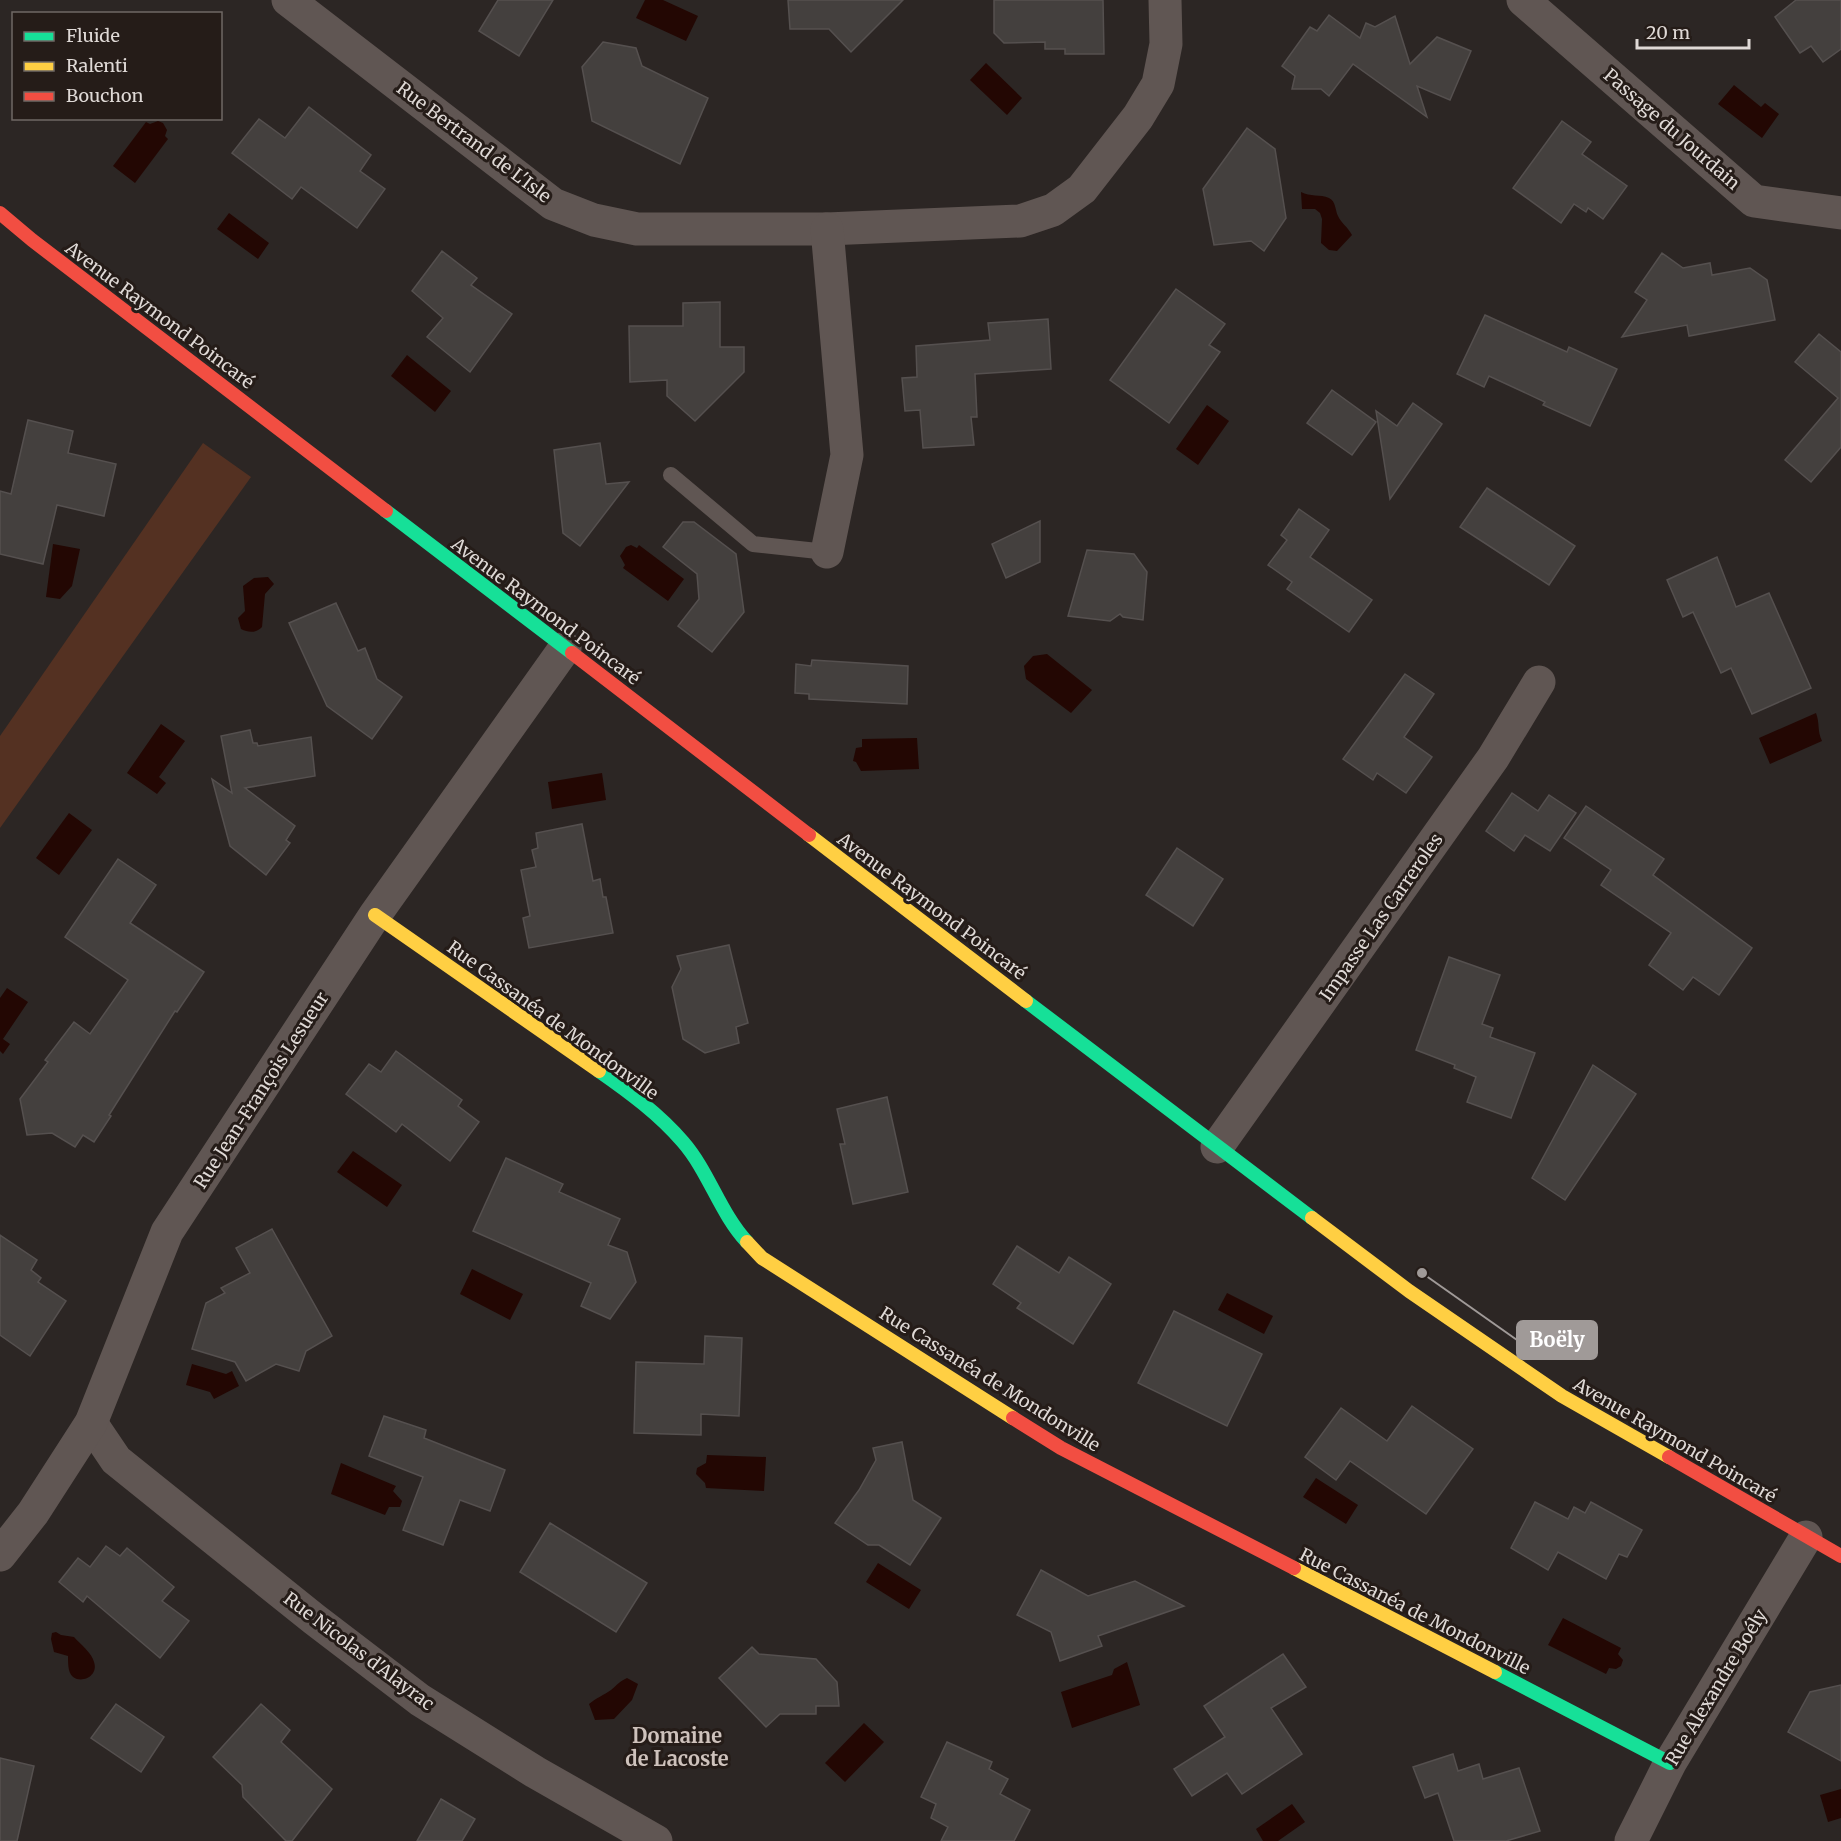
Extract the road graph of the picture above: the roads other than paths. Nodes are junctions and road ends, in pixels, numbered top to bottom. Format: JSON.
{"nodes":[{"id":1,"x":288,"y":0,"type":"edge"},
{"id":2,"x":1165,"y":0,"type":"edge"},
{"id":3,"x":1523,"y":0,"type":"edge"},
{"id":4,"x":0,"y":213,"type":"edge"},
{"id":5,"x":1841,"y":213,"type":"edge"},
{"id":6,"x":0,"y":222,"type":"edge"},
{"id":7,"x":827,"y":229,"type":"junction"},
{"id":8,"x":32,"y":240,"type":"junction"},
{"id":9,"x":672,"y":475,"type":"dead end"},
{"id":10,"x":827,"y":552,"type":"joint"},
{"id":11,"x":565,"y":648,"type":"junction"},
{"id":12,"x":1539,"y":682,"type":"dead end"},
{"id":13,"x":375,"y":915,"type":"junction"},
{"id":14,"x":1217,"y":1147,"type":"junction"},
{"id":15,"x":91,"y":1423,"type":"junction"},
{"id":16,"x":1806,"y":1537,"type":"junction"},
{"id":17,"x":0,"y":1555,"type":"edge"},
{"id":18,"x":1841,"y":1556,"type":"edge"},
{"id":19,"x":1670,"y":1763,"type":"junction"},
{"id":20,"x":656,"y":1841,"type":"edge"},
{"id":21,"x":1631,"y":1841,"type":"edge"}],
"edges":[{"from":1,"to":7,"type":"street","name":"Rue Bertrand de L'Isle"},
{"from":2,"to":7,"type":"street","name":"Rue Bertrand de L'Isle"},
{"from":3,"to":5,"type":"street","name":"Passage du Jourdain"},
{"from":4,"to":8,"type":"main road","name":"Avenue Raymond Poincaré"},
{"from":6,"to":8,"type":"main road","name":"Avenue Raymond Poincaré"},
{"from":7,"to":10,"type":"street"},
{"from":8,"to":11,"type":"main road","name":"Avenue Raymond Poincaré"},
{"from":9,"to":10,"type":"lane"},
{"from":11,"to":13,"type":"street","name":"Rue Jean-François Lesueur"},
{"from":11,"to":14,"type":"main road","name":"Avenue Raymond Poincaré"},
{"from":12,"to":14,"type":"street","name":"Impasse Las Carreroles"},
{"from":13,"to":15,"type":"street","name":"Rue Jean-François Lesueur"},
{"from":13,"to":19,"type":"main road","name":"Rue Cassanéa de Mondonville"},
{"from":14,"to":16,"type":"main road","name":"Avenue Raymond Poincaré"},
{"from":15,"to":17,"type":"street","name":"Rue Jean-François Lesueur"},
{"from":15,"to":20,"type":"street","name":"Rue Nicolas d'Alayrac"},
{"from":16,"to":18,"type":"main road","name":"Avenue Raymond Poincaré"},
{"from":16,"to":19,"type":"street","name":"Rue Alexandre Boély"},
{"from":19,"to":21,"type":"street","name":"Rue Alexandre Boély"}]}
